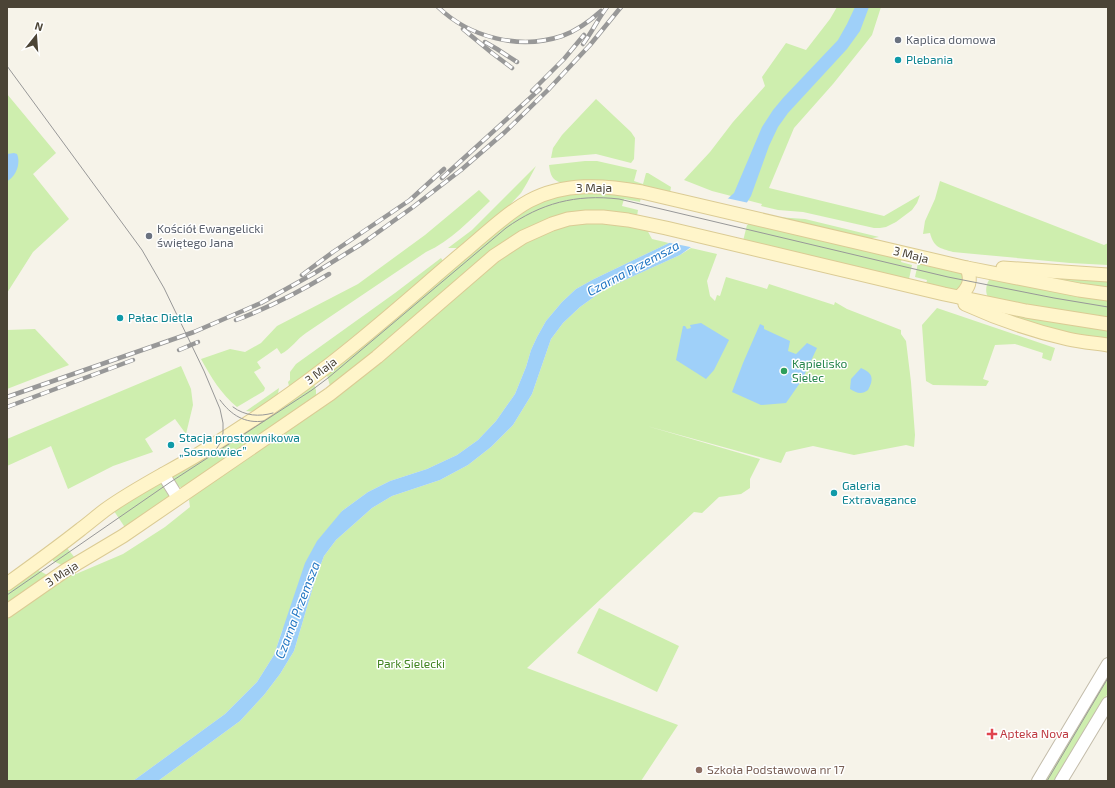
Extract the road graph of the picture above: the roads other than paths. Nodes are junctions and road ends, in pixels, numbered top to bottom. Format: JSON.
{"nodes":[{"id":1,"x":962,"y":267,"type":"junction"},
{"id":2,"x":1108,"y":275,"type":"edge"},
{"id":3,"x":944,"y":294,"type":"junction"},
{"id":4,"x":1108,"y":294,"type":"edge"},
{"id":5,"x":959,"y":298,"type":"junction"},
{"id":6,"x":1108,"y":324,"type":"edge"},
{"id":7,"x":1108,"y":345,"type":"edge"},
{"id":8,"x":163,"y":474,"type":"junction"},
{"id":9,"x":178,"y":498,"type":"junction"},
{"id":10,"x":7,"y":584,"type":"edge"},
{"id":11,"x":7,"y":611,"type":"edge"},
{"id":12,"x":1108,"y":664,"type":"edge"},
{"id":13,"x":1108,"y":703,"type":"edge"},
{"id":14,"x":1038,"y":781,"type":"edge"},
{"id":15,"x":1061,"y":781,"type":"edge"}],
"edges":[{"from":1,"to":2,"type":"main road"},
{"from":1,"to":4,"type":"main road","name":"3 Maja"},
{"from":1,"to":5,"type":"main road"},
{"from":1,"to":8,"type":"main road","name":"3 Maja"},
{"from":3,"to":5,"type":"main road","name":"3 Maja"},
{"from":3,"to":7,"type":"main road"},
{"from":3,"to":9,"type":"main road","name":"3 Maja"},
{"from":5,"to":6,"type":"main road","name":"3 Maja"},
{"from":8,"to":9,"type":"street"},
{"from":8,"to":10,"type":"main road","name":"3 Maja"},
{"from":9,"to":11,"type":"main road","name":"3 Maja"},
{"from":12,"to":14,"type":"street"},
{"from":13,"to":15,"type":"street"}]}
